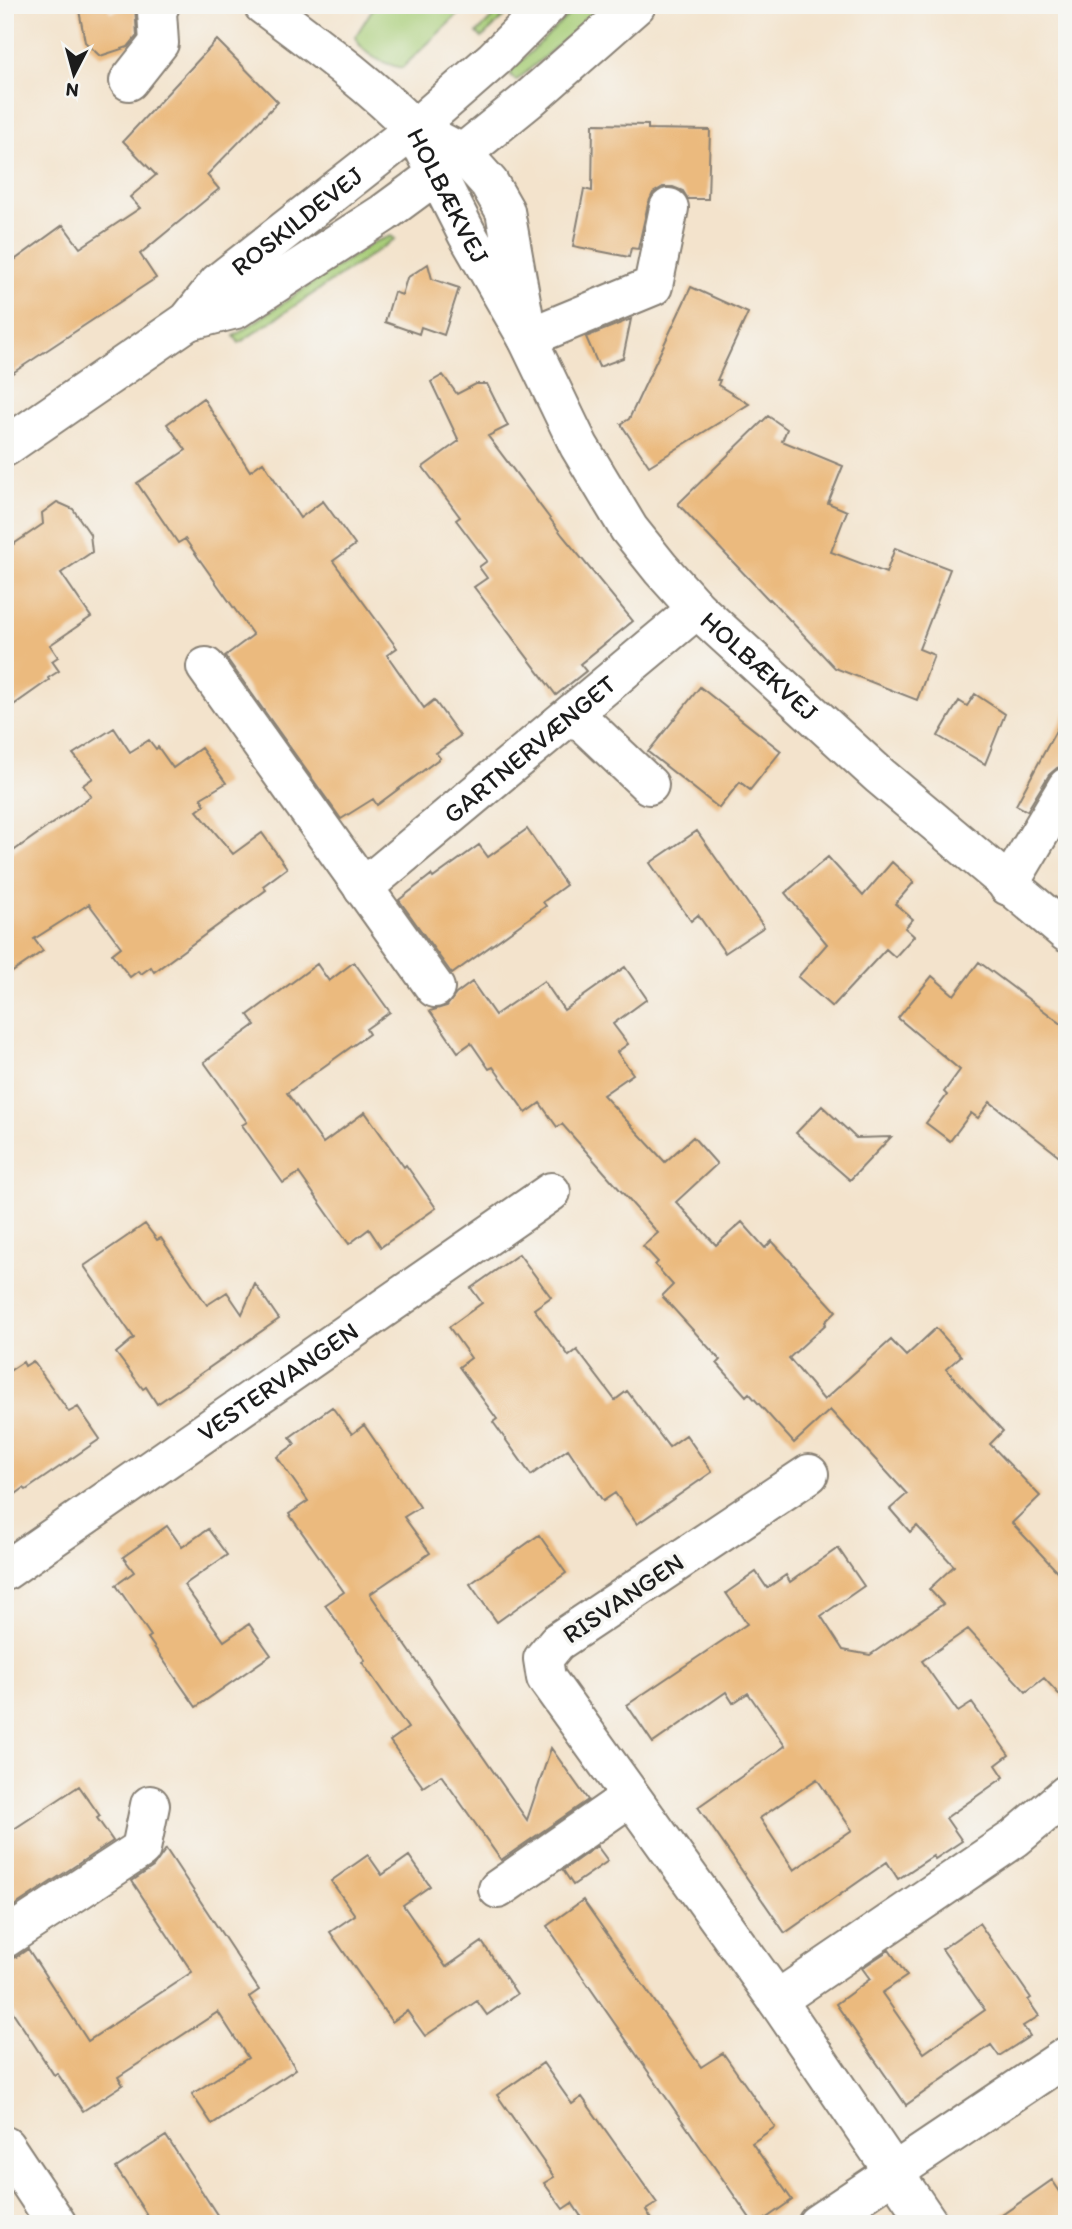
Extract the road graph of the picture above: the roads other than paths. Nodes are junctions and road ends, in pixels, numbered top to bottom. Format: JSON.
{"nodes":[{"id":1,"x":160,"y":5,"type":"edge"},
{"id":2,"x":263,"y":5,"type":"edge"},
{"id":3,"x":548,"y":5,"type":"edge"},
{"id":4,"x":636,"y":5,"type":"edge"},
{"id":5,"x":129,"y":81,"type":"dead end"},
{"id":6,"x":414,"y":129,"type":"junction"},
{"id":7,"x":449,"y":164,"type":"junction"},
{"id":8,"x":669,"y":208,"type":"dead end"},
{"id":9,"x":188,"y":321,"type":"junction"},
{"id":10,"x":527,"y":338,"type":"junction"},
{"id":11,"x":5,"y":447,"type":"edge"},
{"id":12,"x":697,"y":609,"type":"junction"},
{"id":13,"x":205,"y":667,"type":"dead end"},
{"id":14,"x":573,"y":713,"type":"junction"},
{"id":15,"x":649,"y":785,"type":"dead end"},
{"id":16,"x":1067,"y":787,"type":"edge"},
{"id":17,"x":1008,"y":886,"type":"junction"},
{"id":18,"x":363,"y":888,"type":"junction"},
{"id":19,"x":1067,"y":933,"type":"edge"},
{"id":20,"x":435,"y":988,"type":"dead end"},
{"id":21,"x":551,"y":1192,"type":"dead end"},
{"id":22,"x":809,"y":1474,"type":"dead end"},
{"id":23,"x":5,"y":1571,"type":"edge"},
{"id":24,"x":1067,"y":1794,"type":"edge"},
{"id":25,"x":630,"y":1797,"type":"junction"},
{"id":26,"x":150,"y":1805,"type":"dead end"},
{"id":27,"x":498,"y":1889,"type":"dead end"},
{"id":28,"x":5,"y":1938,"type":"edge"},
{"id":29,"x":777,"y":2000,"type":"junction"},
{"id":30,"x":1067,"y":2056,"type":"edge"},
{"id":31,"x":5,"y":2146,"type":"edge"},
{"id":32,"x":894,"y":2172,"type":"junction"},
{"id":33,"x":57,"y":2224,"type":"edge"},
{"id":34,"x":817,"y":2224,"type":"edge"},
{"id":35,"x":929,"y":2224,"type":"edge"}],
"edges":[{"from":1,"to":5,"type":"street"},
{"from":2,"to":6,"type":"street","name":"HOLBÆKVEJ"},
{"from":3,"to":6,"type":"street","name":"ROSKILDEVEJ"},
{"from":4,"to":7,"type":"street","name":"ROSKILDEVEJ"},
{"from":6,"to":7,"type":"street","name":"HOLBÆKVEJ"},
{"from":6,"to":9,"type":"street","name":"ROSKILDEVEJ"},
{"from":7,"to":9,"type":"street","name":"ROSKILDEVEJ"},
{"from":7,"to":10,"type":"street","name":"HOLBÆKVEJ"},
{"from":8,"to":10,"type":"street"},
{"from":9,"to":11,"type":"street","name":"ROSKILDEVEJ"},
{"from":10,"to":12,"type":"street","name":"HOLBÆKVEJ"},
{"from":12,"to":14,"type":"street","name":"GARTNERVÆNGET"},
{"from":12,"to":17,"type":"street","name":"HOLBÆKVEJ"},
{"from":13,"to":18,"type":"street"},
{"from":14,"to":15,"type":"street"},
{"from":14,"to":18,"type":"street","name":"GARTNERVÆNGET"},
{"from":16,"to":17,"type":"street"},
{"from":17,"to":19,"type":"street","name":"HOLBÆKVEJ"},
{"from":18,"to":20,"type":"street"},
{"from":21,"to":23,"type":"street","name":"VESTERVANGEN"},
{"from":22,"to":25,"type":"street","name":"RISVANGEN"},
{"from":24,"to":29,"type":"street"},
{"from":25,"to":27,"type":"street"},
{"from":25,"to":29,"type":"street","name":"RISVANGEN"},
{"from":26,"to":28,"type":"street"},
{"from":29,"to":32,"type":"street","name":"RISVANGEN"},
{"from":30,"to":32,"type":"street"},
{"from":31,"to":33,"type":"street"},
{"from":32,"to":34,"type":"street"},
{"from":32,"to":35,"type":"street","name":"RISVANGEN"}]}
